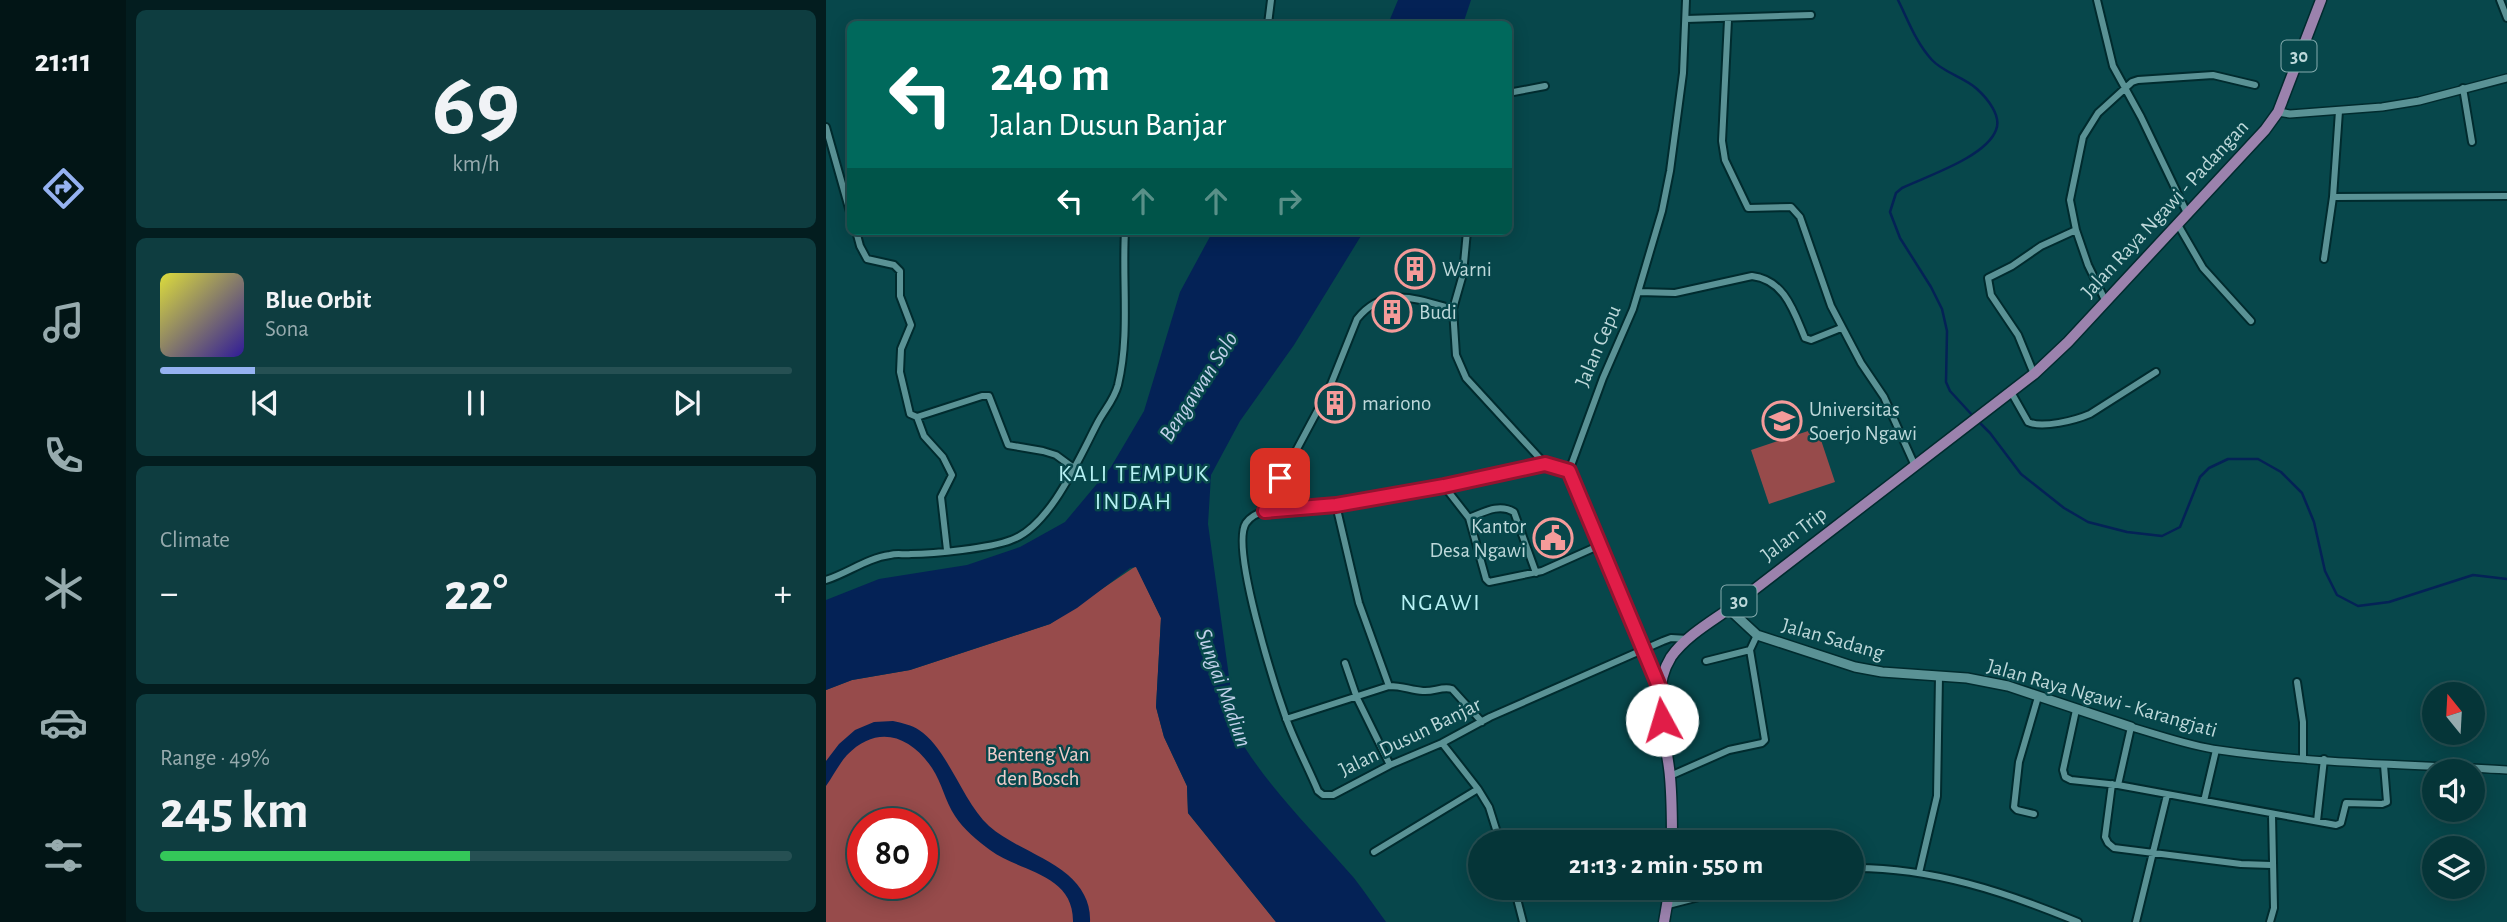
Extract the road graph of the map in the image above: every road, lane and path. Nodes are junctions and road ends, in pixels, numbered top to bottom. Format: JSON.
{"nodes":[{"id":1,"x":1271,"y":0,"type":"edge"},
{"id":2,"x":1686,"y":0,"type":"edge"},
{"id":3,"x":2097,"y":0,"type":"edge"},
{"id":4,"x":2321,"y":0,"type":"edge"},
{"id":5,"x":2500,"y":0,"type":"edge"},
{"id":6,"x":1811,"y":15,"type":"dead end"},
{"id":7,"x":2507,"y":18,"type":"edge"},
{"id":8,"x":1686,"y":19,"type":"junction"},
{"id":9,"x":1728,"y":20,"type":"junction"},
{"id":10,"x":1268,"y":21,"type":"edge"},
{"id":11,"x":2507,"y":78,"type":"edge"},
{"id":12,"x":2255,"y":85,"type":"dead end"},
{"id":13,"x":1545,"y":86,"type":"dead end"},
{"id":14,"x":2463,"y":88,"type":"junction"},
{"id":15,"x":2125,"y":89,"type":"junction"},
{"id":16,"x":1512,"y":92,"type":"edge"},
{"id":17,"x":2339,"y":111,"type":"junction"},
{"id":18,"x":2278,"y":112,"type":"junction"},
{"id":19,"x":826,"y":127,"type":"edge"},
{"id":20,"x":2472,"y":142,"type":"dead end"},
{"id":21,"x":2507,"y":196,"type":"edge"},
{"id":22,"x":2333,"y":197,"type":"junction"},
{"id":23,"x":847,"y":201,"type":"edge"},
{"id":24,"x":2187,"y":213,"type":"junction"},
{"id":25,"x":2177,"y":223,"type":"junction"},
{"id":26,"x":2076,"y":230,"type":"junction"},
{"id":27,"x":857,"y":235,"type":"edge"},
{"id":28,"x":1125,"y":235,"type":"edge"},
{"id":29,"x":1467,"y":235,"type":"edge"},
{"id":30,"x":2324,"y":259,"type":"dead end"},
{"id":31,"x":1639,"y":292,"type":"junction"},
{"id":32,"x":2105,"y":300,"type":"junction"},
{"id":33,"x":1453,"y":309,"type":"junction"},
{"id":34,"x":2250,"y":321,"type":"dead end"},
{"id":35,"x":1841,"y":328,"type":"junction"},
{"id":36,"x":2156,"y":372,"type":"dead end"},
{"id":37,"x":2034,"y":374,"type":"junction"},
{"id":38,"x":2011,"y":392,"type":"junction"},
{"id":39,"x":916,"y":417,"type":"junction"},
{"id":40,"x":1957,"y":433,"type":"joint"},
{"id":41,"x":1545,"y":464,"type":"junction"},
{"id":42,"x":1915,"y":466,"type":"junction"},
{"id":43,"x":1075,"y":469,"type":"junction"},
{"id":44,"x":1569,"y":471,"type":"junction"},
{"id":45,"x":1444,"y":486,"type":"junction"},
{"id":46,"x":1336,"y":505,"type":"junction"},
{"id":47,"x":1265,"y":511,"type":"junction"},
{"id":48,"x":1469,"y":518,"type":"junction"},
{"id":49,"x":1598,"y":546,"type":"junction"},
{"id":50,"x":947,"y":550,"type":"junction"},
{"id":51,"x":1536,"y":573,"type":"junction"},
{"id":52,"x":826,"y":580,"type":"edge"},
{"id":53,"x":1728,"y":609,"type":"junction"},
{"id":54,"x":1757,"y":635,"type":"junction"},
{"id":55,"x":1688,"y":639,"type":"junction"},
{"id":56,"x":1750,"y":650,"type":"junction"},
{"id":57,"x":1642,"y":651,"type":"junction"},
{"id":58,"x":1706,"y":661,"type":"dead end"},
{"id":59,"x":1345,"y":663,"type":"dead end"},
{"id":60,"x":1939,"y":676,"type":"junction"},
{"id":61,"x":2297,"y":682,"type":"dead end"},
{"id":62,"x":1389,"y":686,"type":"junction"},
{"id":63,"x":1660,"y":689,"type":"junction"},
{"id":64,"x":2038,"y":697,"type":"junction"},
{"id":65,"x":1357,"y":698,"type":"junction"},
{"id":66,"x":2077,"y":710,"type":"junction"},
{"id":67,"x":1286,"y":719,"type":"junction"},
{"id":68,"x":1482,"y":722,"type":"junction"},
{"id":69,"x":2131,"y":727,"type":"junction"},
{"id":70,"x":1443,"y":743,"type":"junction"},
{"id":71,"x":2216,"y":750,"type":"junction"},
{"id":72,"x":2303,"y":759,"type":"junction"},
{"id":73,"x":2325,"y":760,"type":"junction"},
{"id":74,"x":1390,"y":765,"type":"junction"},
{"id":75,"x":2384,"y":765,"type":"junction"},
{"id":76,"x":2507,"y":770,"type":"edge"},
{"id":77,"x":1670,"y":776,"type":"junction"},
{"id":78,"x":2115,"y":785,"type":"junction"},
{"id":79,"x":1478,"y":789,"type":"junction"},
{"id":80,"x":2168,"y":795,"type":"junction"},
{"id":81,"x":2204,"y":802,"type":"junction"},
{"id":82,"x":2034,"y":814,"type":"dead end"},
{"id":83,"x":2272,"y":815,"type":"junction"},
{"id":84,"x":2317,"y":821,"type":"junction"},
{"id":85,"x":1496,"y":830,"type":"edge"},
{"id":86,"x":1672,"y":830,"type":"edge"},
{"id":87,"x":1374,"y":852,"type":"dead end"},
{"id":88,"x":2152,"y":853,"type":"junction"},
{"id":89,"x":2271,"y":866,"type":"junction"},
{"id":90,"x":1864,"y":868,"type":"edge"},
{"id":91,"x":1919,"y":873,"type":"junction"},
{"id":92,"x":1517,"y":900,"type":"edge"},
{"id":93,"x":1669,"y":900,"type":"edge"},
{"id":94,"x":1687,"y":900,"type":"edge"},
{"id":95,"x":1668,"y":905,"type":"junction"},
{"id":96,"x":1523,"y":922,"type":"edge"},
{"id":97,"x":1664,"y":922,"type":"edge"},
{"id":98,"x":2078,"y":922,"type":"edge"},
{"id":99,"x":2136,"y":922,"type":"edge"},
{"id":100,"x":2270,"y":922,"type":"edge"}],
"edges":[{"from":1,"to":10,"type":"street"},
{"from":2,"to":8,"type":"street","name":"Jalan Cepu"},
{"from":3,"to":15,"type":"street"},
{"from":4,"to":18,"type":"highway","name":"Jalan Raya Ngawi - Padangan","number":"30"},
{"from":5,"to":7,"type":"street"},
{"from":6,"to":9,"type":"street"},
{"from":8,"to":9,"type":"street"},
{"from":8,"to":31,"type":"street","name":"Jalan Cepu"},
{"from":9,"to":35,"type":"street"},
{"from":11,"to":14,"type":"street"},
{"from":12,"to":15,"type":"street"},
{"from":13,"to":16,"type":"street"},
{"from":14,"to":17,"type":"street"},
{"from":14,"to":20,"type":"street"},
{"from":15,"to":24,"type":"street"},
{"from":15,"to":26,"type":"street"},
{"from":17,"to":18,"type":"street"},
{"from":17,"to":22,"type":"street"},
{"from":18,"to":24,"type":"highway","name":"Jalan Raya Ngawi - Padangan","number":"30"},
{"from":19,"to":23,"type":"street"},
{"from":21,"to":22,"type":"street"},
{"from":22,"to":30,"type":"street"},
{"from":24,"to":25,"type":"highway","name":"Jalan Raya Ngawi - Padangan","number":"30"},
{"from":25,"to":32,"type":"highway","name":"Jalan Raya Ngawi - Padangan","number":"30"},
{"from":25,"to":34,"type":"street"},
{"from":26,"to":32,"type":"street"},
{"from":26,"to":37,"type":"street"},
{"from":27,"to":39,"type":"street"},
{"from":28,"to":43,"type":"street"},
{"from":29,"to":33,"type":"street"},
{"from":31,"to":35,"type":"street"},
{"from":31,"to":44,"type":"street","name":"Jalan Cepu"},
{"from":32,"to":37,"type":"highway","name":"Jalan Raya Ngawi - Padangan","number":"30"},
{"from":33,"to":41,"type":"street"},
{"from":33,"to":47,"type":"street","name":"Jalan Dusun Banjar"},
{"from":35,"to":42,"type":"street"},
{"from":36,"to":38,"type":"street"},
{"from":37,"to":38,"type":"highway","name":"Jalan Raya Ngawi - Padangan","number":"30"},
{"from":38,"to":40,"type":"highway","name":"Jalan Raya Ngawi - Padangan","number":"30"},
{"from":39,"to":43,"type":"street"},
{"from":39,"to":50,"type":"street"},
{"from":40,"to":42,"type":"highway","name":"Jalan Trip","number":"30"},
{"from":41,"to":44,"type":"street"},
{"from":41,"to":45,"type":"street"},
{"from":42,"to":53,"type":"highway","name":"Jalan Trip","number":"30"},
{"from":43,"to":50,"type":"street"},
{"from":44,"to":49,"type":"street"},
{"from":45,"to":46,"type":"street"},
{"from":45,"to":48,"type":"street"},
{"from":46,"to":47,"type":"street"},
{"from":46,"to":62,"type":"street"},
{"from":47,"to":67,"type":"street","name":"Jalan Dusun Banjar"},
{"from":48,"to":51,"type":"street"},
{"from":48,"to":51,"type":"street"},
{"from":49,"to":51,"type":"street"},
{"from":49,"to":57,"type":"street"},
{"from":50,"to":52,"type":"street"},
{"from":53,"to":54,"type":"main road","name":"Jalan Sadang"},
{"from":53,"to":55,"type":"highway","name":"Jalan Trip","number":"30"},
{"from":54,"to":56,"type":"street"},
{"from":54,"to":60,"type":"main road","name":"Jalan Sadang"},
{"from":55,"to":57,"type":"street","name":"Jalan Dusun Banjar"},
{"from":55,"to":63,"type":"highway","name":"Jalan Trip","number":"30"},
{"from":56,"to":58,"type":"street"},
{"from":56,"to":77,"type":"street"},
{"from":57,"to":63,"type":"street"},
{"from":57,"to":68,"type":"street","name":"Jalan Dusun Banjar"},
{"from":59,"to":65,"type":"street"},
{"from":60,"to":64,"type":"main road","name":"Jalan Raya Ngawi - Karangjati"},
{"from":60,"to":91,"type":"street"},
{"from":61,"to":72,"type":"street"},
{"from":62,"to":65,"type":"street"},
{"from":62,"to":68,"type":"street"},
{"from":63,"to":77,"type":"highway","name":"Jalan Trip","number":"30"},
{"from":64,"to":66,"type":"main road","name":"Jalan Raya Ngawi - Karangjati"},
{"from":64,"to":82,"type":"street"},
{"from":65,"to":67,"type":"street"},
{"from":65,"to":74,"type":"street"},
{"from":66,"to":69,"type":"main road","name":"Jalan Raya Ngawi - Karangjati"},
{"from":66,"to":78,"type":"street"},
{"from":67,"to":74,"type":"street","name":"Jalan Dusun Banjar"},
{"from":68,"to":70,"type":"street","name":"Jalan Dusun Banjar"},
{"from":69,"to":71,"type":"street","name":"Jalan Raya Ngawi - Karangjati"},
{"from":69,"to":78,"type":"street"},
{"from":70,"to":74,"type":"street","name":"Jalan Dusun Banjar"},
{"from":70,"to":79,"type":"street"},
{"from":71,"to":72,"type":"street","name":"Jalan Raya Ngawi - Karangjati"},
{"from":71,"to":81,"type":"street"},
{"from":72,"to":73,"type":"street","name":"Jalan Raya Ngawi - Karangjati"},
{"from":73,"to":75,"type":"street","name":"Jalan Raya Ngawi - Karangjati"},
{"from":73,"to":84,"type":"street"},
{"from":75,"to":76,"type":"street","name":"Jalan Raya Ngawi - Karangjati"},
{"from":75,"to":84,"type":"street"},
{"from":77,"to":86,"type":"highway","name":"Jalan Trip","number":"30"},
{"from":78,"to":80,"type":"street"},
{"from":78,"to":88,"type":"street"},
{"from":79,"to":85,"type":"street"},
{"from":79,"to":87,"type":"street"},
{"from":80,"to":81,"type":"street"},
{"from":80,"to":88,"type":"street"},
{"from":81,"to":83,"type":"street"},
{"from":83,"to":84,"type":"street"},
{"from":83,"to":89,"type":"street"},
{"from":88,"to":89,"type":"street"},
{"from":88,"to":99,"type":"street"},
{"from":89,"to":100,"type":"street"},
{"from":90,"to":91,"type":"street"},
{"from":91,"to":98,"type":"street"},
{"from":92,"to":96,"type":"street"},
{"from":93,"to":95,"type":"highway"},
{"from":94,"to":95,"type":"street"},
{"from":95,"to":97,"type":"highway"}]}
